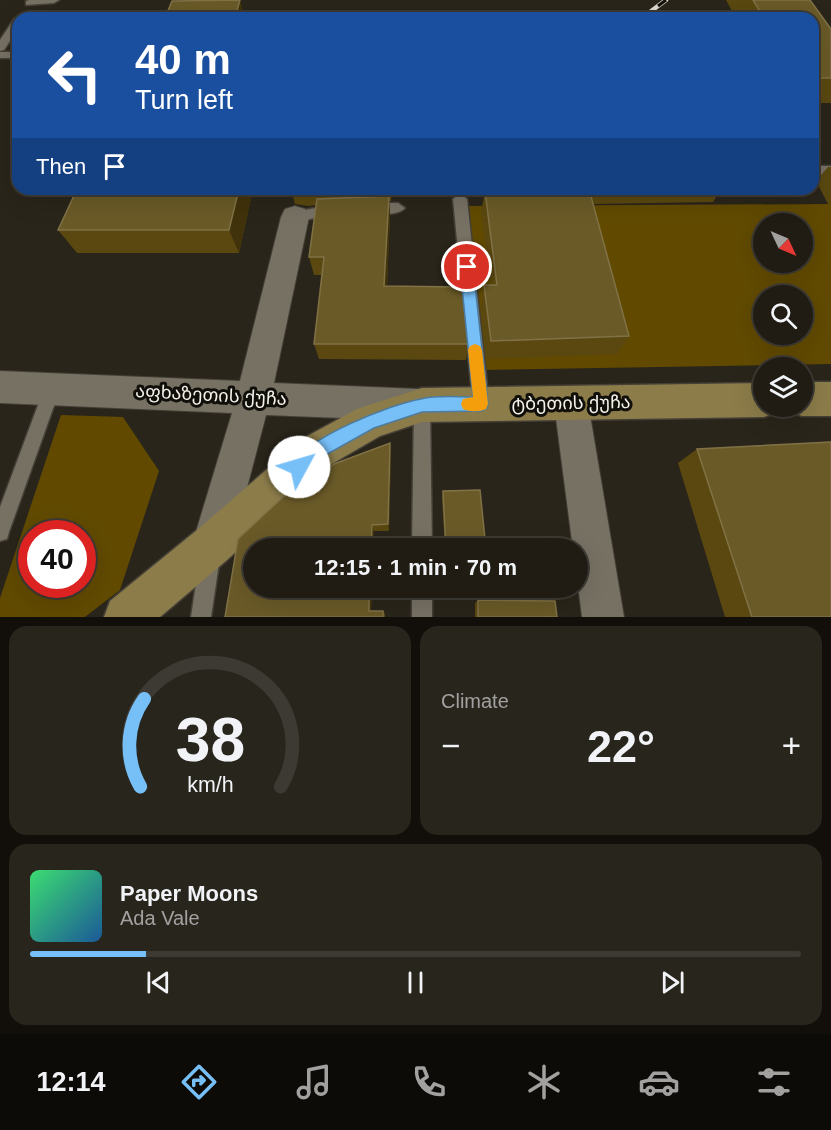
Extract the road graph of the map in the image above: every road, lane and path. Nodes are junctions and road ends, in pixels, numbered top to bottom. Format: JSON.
{"nodes":[{"id":1,"x":54,"y":0,"type":"edge"},
{"id":2,"x":31,"y":2,"type":"edge"},
{"id":3,"x":12,"y":30,"type":"edge"},
{"id":4,"x":0,"y":48,"type":"edge"},
{"id":5,"x":460,"y":199,"type":"dead end"},
{"id":6,"x":398,"y":208,"type":"dead end"},
{"id":7,"x":295,"y":217,"type":"joint"},
{"id":8,"x":0,"y":387,"type":"edge"},
{"id":9,"x":52,"y":389,"type":"junction"},
{"id":10,"x":254,"y":396,"type":"junction"},
{"id":11,"x":813,"y":399,"type":"edge"},
{"id":12,"x":831,"y":399,"type":"edge"},
{"id":13,"x":753,"y":400,"type":"edge"},
{"id":14,"x":571,"y":402,"type":"junction"},
{"id":15,"x":481,"y":404,"type":"junction"},
{"id":16,"x":422,"y":405,"type":"junction"},
{"id":17,"x":0,"y":532,"type":"edge"},
{"id":18,"x":422,"y":538,"type":"edge"},
{"id":19,"x":212,"y":545,"type":"junction"},
{"id":20,"x":422,"y":598,"type":"edge"},
{"id":21,"x":126,"y":617,"type":"edge"},
{"id":22,"x":201,"y":617,"type":"edge"},
{"id":23,"x":422,"y":617,"type":"edge"},
{"id":24,"x":603,"y":617,"type":"edge"}],
"edges":[{"from":1,"to":2,"type":"lane"},
{"from":3,"to":4,"type":"lane"},
{"from":5,"to":15,"type":"lane"},
{"from":6,"to":7,"type":"lane"},
{"from":7,"to":10,"type":"street"},
{"from":8,"to":9,"type":"street","name":"აფხაზეთის ქუჩა"},
{"from":9,"to":10,"type":"street","name":"აფხაზეთის ქუჩა"},
{"from":9,"to":17,"type":"lane"},
{"from":10,"to":16,"type":"street","name":"აფხაზეთის ქუჩა"},
{"from":10,"to":19,"type":"street"},
{"from":11,"to":12,"type":"street"},
{"from":13,"to":14,"type":"street","name":"ტბეთის ქუჩა"},
{"from":14,"to":15,"type":"street","name":"ტბეთის ქუჩა"},
{"from":14,"to":24,"type":"street"},
{"from":15,"to":16,"type":"street","name":"ტბეთის ქუჩა"},
{"from":16,"to":18,"type":"lane"},
{"from":16,"to":19,"type":"street","name":"ტბეთის ქუჩა"},
{"from":19,"to":21,"type":"street","name":"ტბეთის ქუჩა"},
{"from":19,"to":22,"type":"lane"},
{"from":20,"to":23,"type":"lane"}]}
